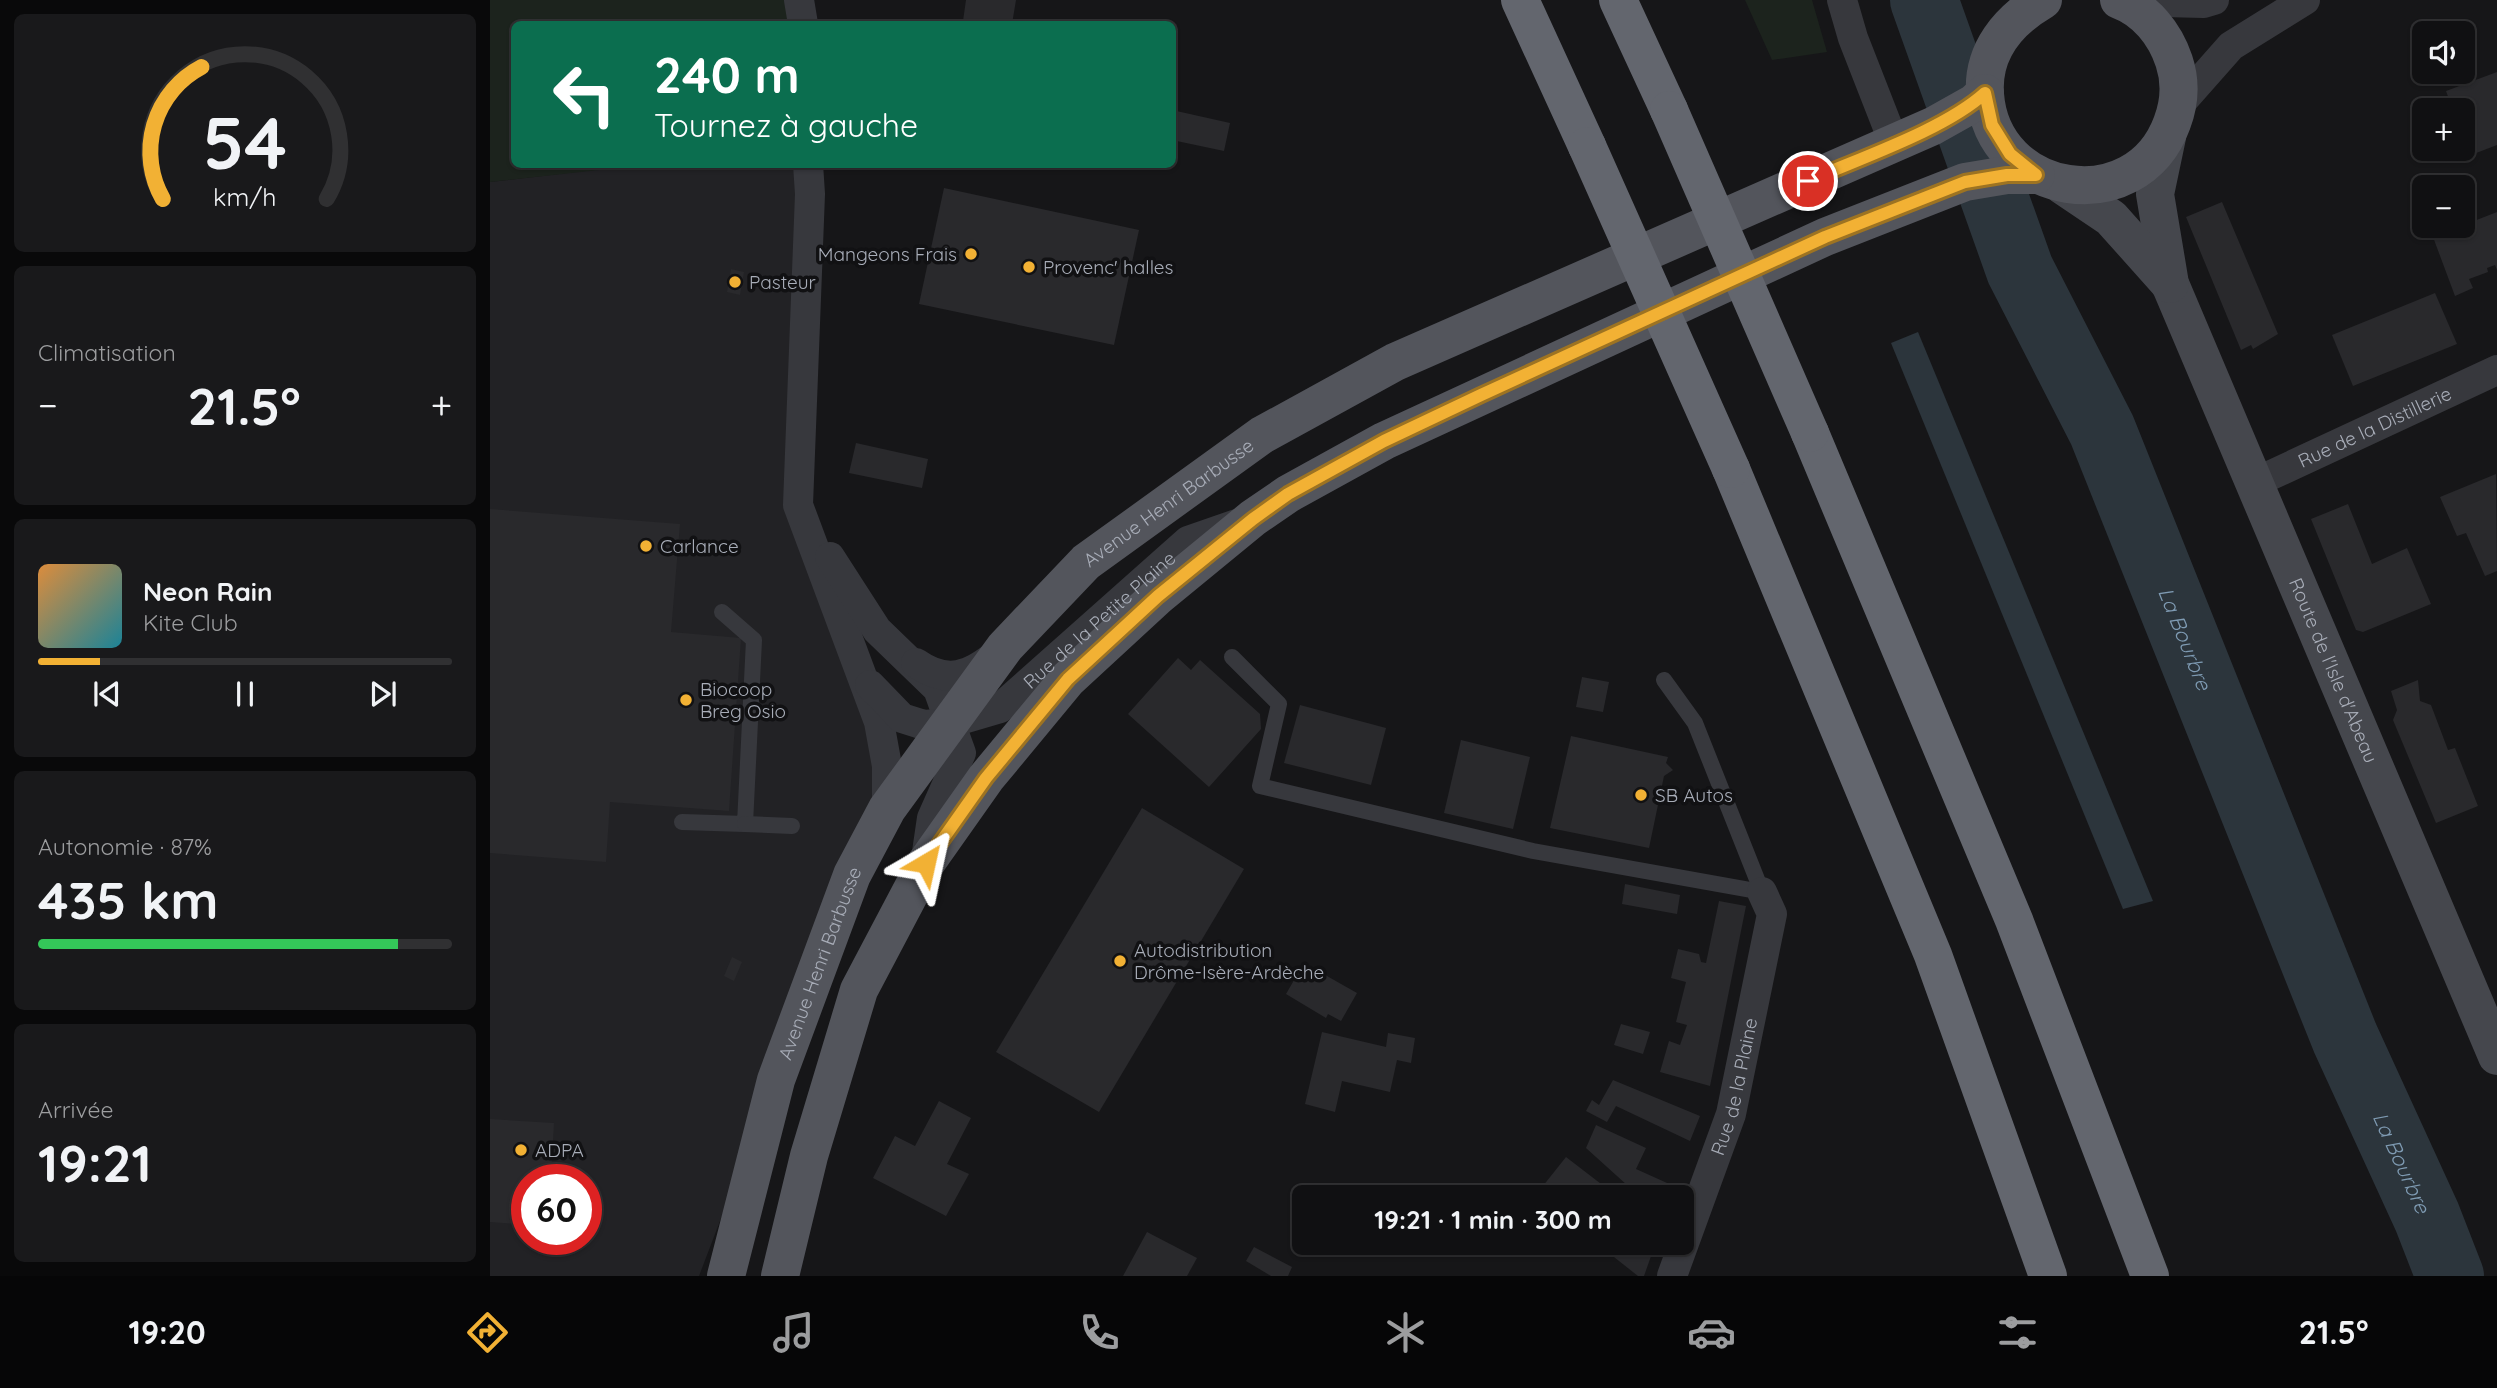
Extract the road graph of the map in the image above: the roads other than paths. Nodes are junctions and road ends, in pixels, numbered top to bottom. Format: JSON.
{"nodes":[{"id":1,"x":799,"y":0,"type":"edge"},
{"id":2,"x":1520,"y":0,"type":"edge"},
{"id":3,"x":1618,"y":0,"type":"edge"},
{"id":4,"x":1842,"y":0,"type":"edge"},
{"id":5,"x":2214,"y":0,"type":"edge"},
{"id":6,"x":2305,"y":0,"type":"edge"},
{"id":7,"x":2121,"y":1,"type":"edge"},
{"id":8,"x":2028,"y":4,"type":"edge"},
{"id":9,"x":802,"y":21,"type":"edge"},
{"id":10,"x":1979,"y":98,"type":"junction"},
{"id":11,"x":2172,"y":122,"type":"junction"},
{"id":12,"x":1894,"y":143,"type":"junction"},
{"id":13,"x":808,"y":168,"type":"edge"},
{"id":14,"x":2035,"y":178,"type":"junction"},
{"id":15,"x":2170,"y":284,"type":"junction"},
{"id":16,"x":2497,"y":370,"type":"edge"},
{"id":17,"x":2254,"y":483,"type":"junction"},
{"id":18,"x":798,"y":505,"type":"junction"},
{"id":19,"x":1253,"y":519,"type":"junction"},
{"id":20,"x":722,"y":612,"type":"dead end"},
{"id":21,"x":893,"y":647,"type":"junction"},
{"id":22,"x":1005,"y":647,"type":"junction"},
{"id":23,"x":1232,"y":657,"type":"dead end"},
{"id":24,"x":864,"y":680,"type":"junction"},
{"id":25,"x":1664,"y":680,"type":"dead end"},
{"id":26,"x":949,"y":723,"type":"junction"},
{"id":27,"x":887,"y":809,"type":"junction"},
{"id":28,"x":682,"y":822,"type":"dead end"},
{"id":29,"x":745,"y":824,"type":"junction"},
{"id":30,"x":792,"y":826,"type":"dead end"},
{"id":31,"x":926,"y":863,"type":"junction"},
{"id":32,"x":1762,"y":892,"type":"junction"},
{"id":33,"x":2497,"y":1056,"type":"edge"},
{"id":34,"x":726,"y":1276,"type":"edge"},
{"id":35,"x":780,"y":1276,"type":"edge"},
{"id":36,"x":1672,"y":1276,"type":"edge"},
{"id":37,"x":2048,"y":1276,"type":"edge"},
{"id":38,"x":2150,"y":1276,"type":"edge"}],
"edges":[{"from":1,"to":9,"type":"street"},
{"from":2,"to":37,"type":"highway","bridge":true},
{"from":3,"to":38,"type":"highway","bridge":true},
{"from":4,"to":12,"type":"street"},
{"from":5,"to":7,"type":"street"},
{"from":6,"to":11,"type":"street"},
{"from":7,"to":11,"type":"main road"},
{"from":8,"to":10,"type":"main road"},
{"from":10,"to":12,"type":"main road","name":"Avenue Henri Barbusse"},
{"from":10,"to":14,"type":"main road"},
{"from":11,"to":14,"type":"main road"},
{"from":11,"to":15,"type":"street","name":"Route de l'Isle d'Abeau"},
{"from":12,"to":22,"type":"main road","name":"Avenue Henri Barbusse"},
{"from":13,"to":18,"type":"street"},
{"from":14,"to":15,"type":"street","name":"Route de l'Isle d'Abeau"},
{"from":14,"to":19,"type":"main road"},
{"from":15,"to":17,"type":"street","name":"Route de l'Isle d'Abeau"},
{"from":16,"to":17,"type":"street","name":"Rue de la Distillerie"},
{"from":17,"to":33,"type":"street","name":"Route de l'Isle d'Abeau"},
{"from":18,"to":21,"type":"street"},
{"from":18,"to":24,"type":"street","name":"Rue de la Petite Plaine"},
{"from":19,"to":26,"type":"street","name":"Rue de la Petite Plaine"},
{"from":19,"to":31,"type":"main road"},
{"from":20,"to":29,"type":"lane"},
{"from":21,"to":22,"type":"street"},
{"from":21,"to":26,"type":"street"},
{"from":22,"to":26,"type":"main road","name":"Avenue Henri Barbusse"},
{"from":23,"to":32,"type":"lane"},
{"from":24,"to":26,"type":"street","name":"Rue de la Petite Plaine"},
{"from":24,"to":27,"type":"street","name":"Rue de la Petite Plaine"},
{"from":25,"to":32,"type":"lane"},
{"from":26,"to":27,"type":"main road","name":"Avenue Henri Barbusse"},
{"from":26,"to":31,"type":"street"},
{"from":27,"to":34,"type":"main road","name":"Avenue Henri Barbusse"},
{"from":28,"to":29,"type":"lane"},
{"from":29,"to":30,"type":"lane"},
{"from":31,"to":35,"type":"main road"},
{"from":32,"to":36,"type":"street","name":"Rue de la Plaine"}]}
